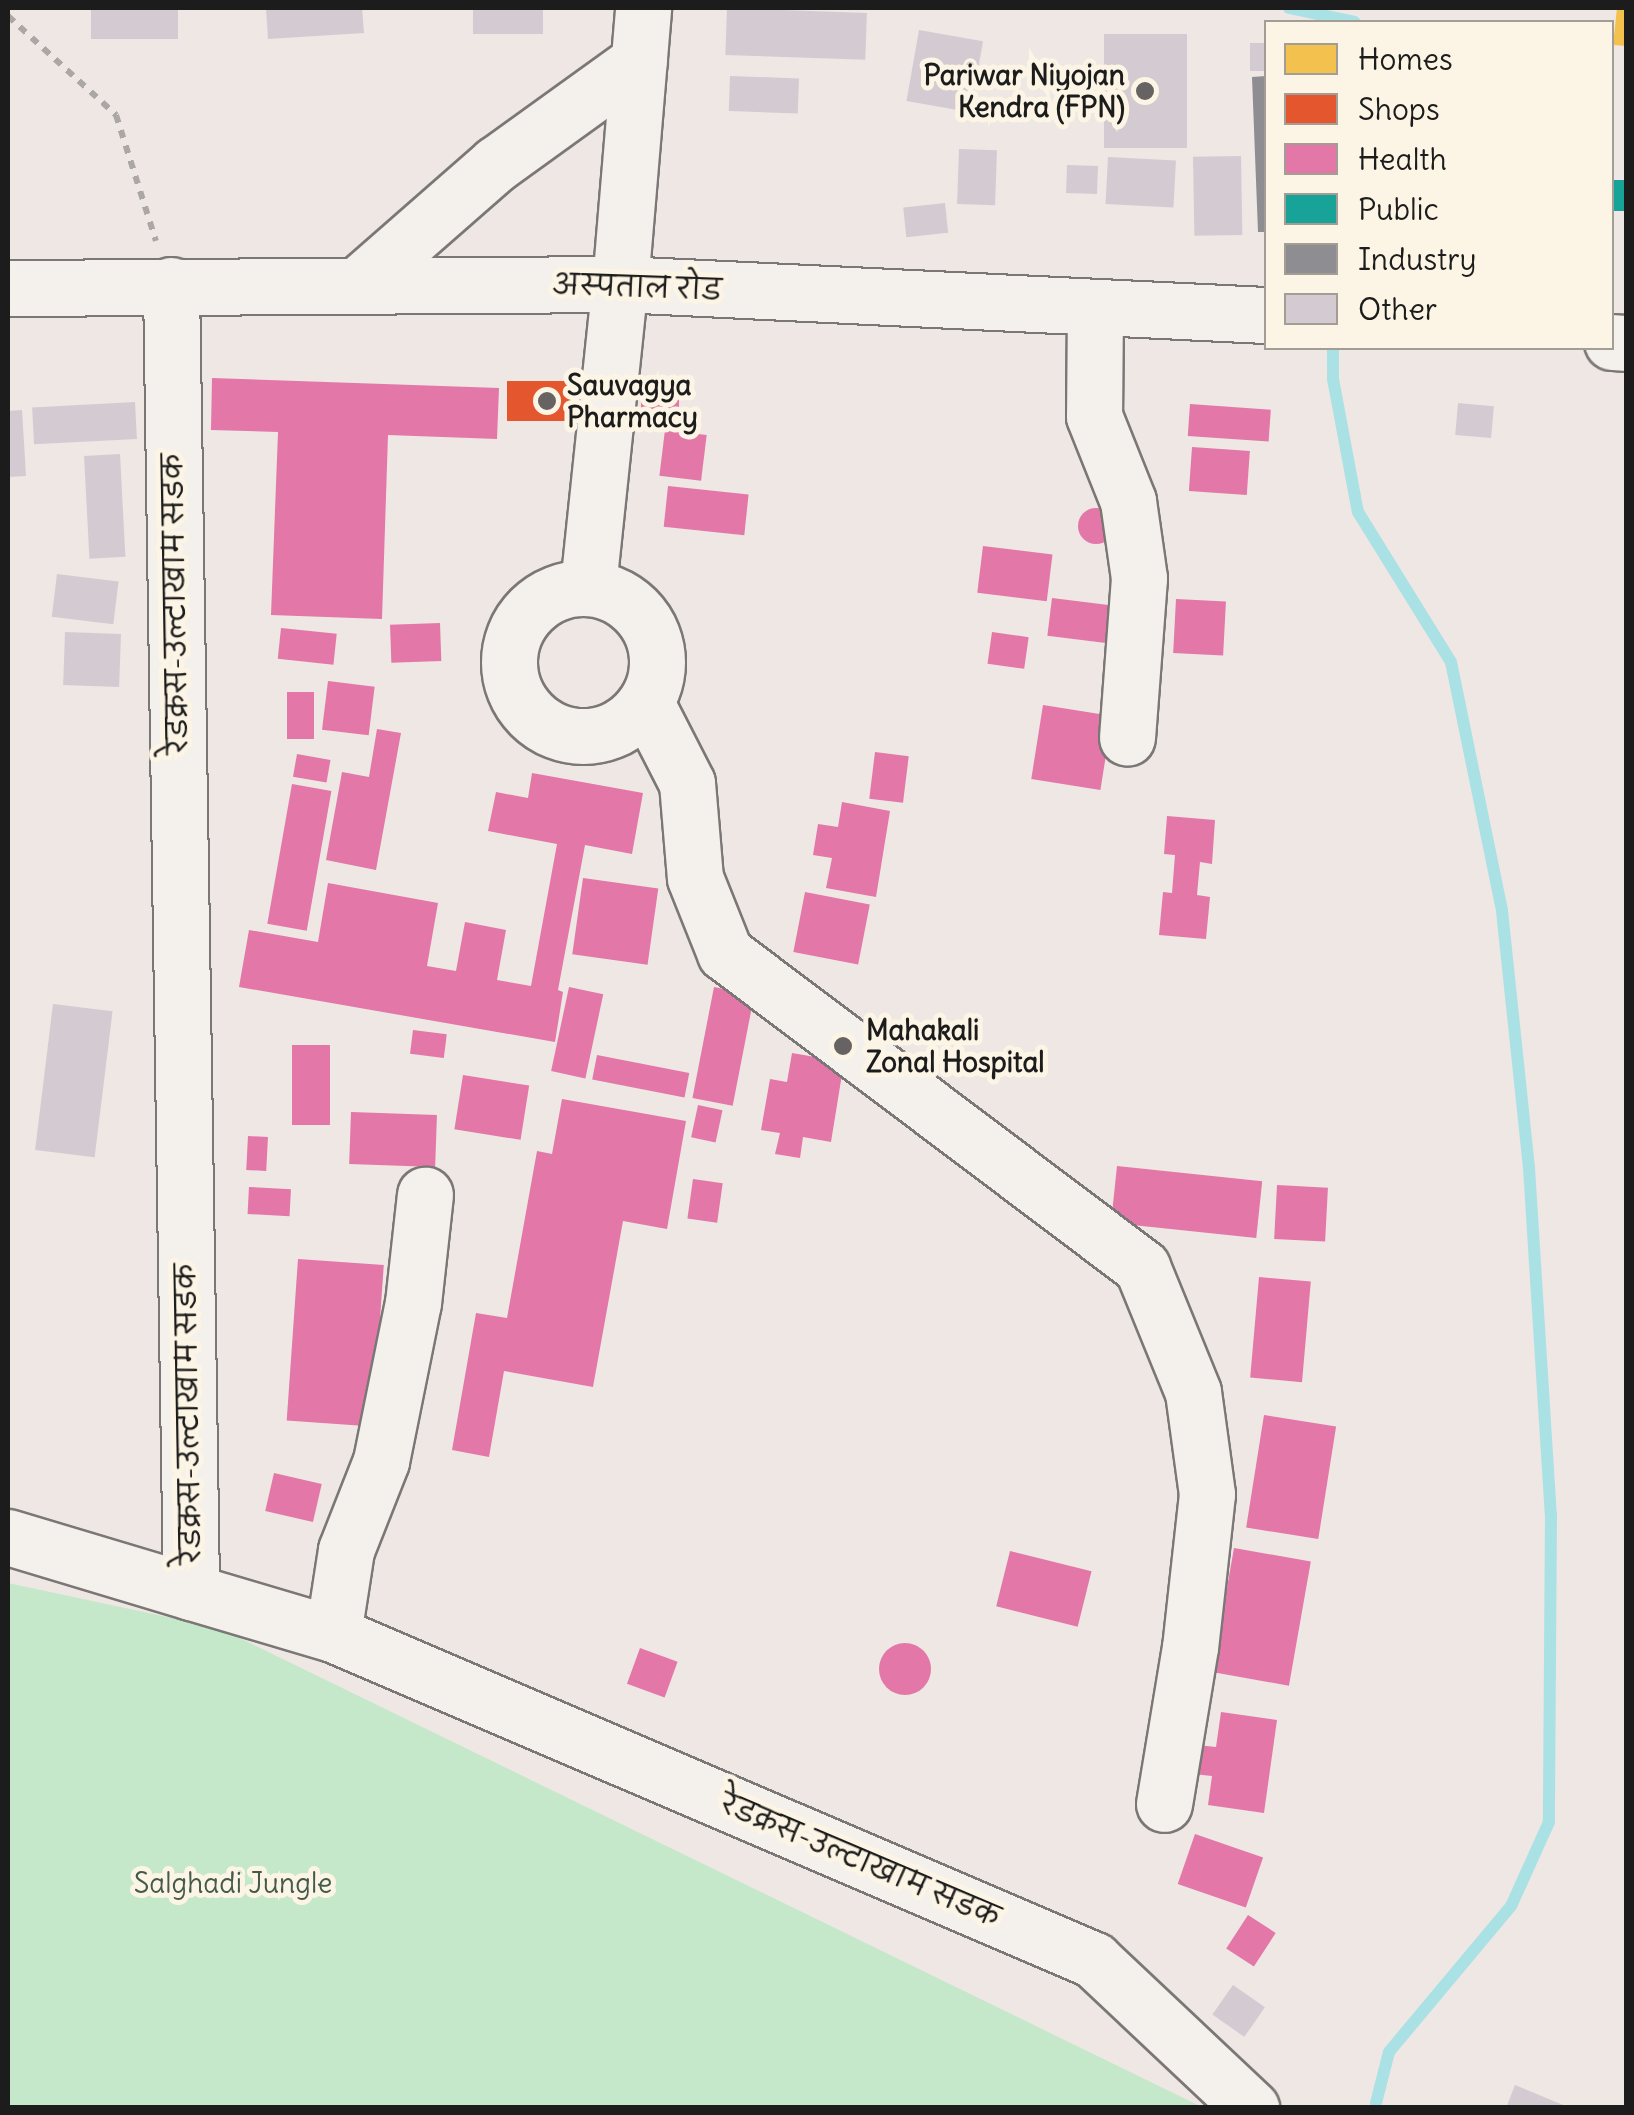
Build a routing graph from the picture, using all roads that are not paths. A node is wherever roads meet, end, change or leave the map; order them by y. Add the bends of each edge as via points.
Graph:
1 (643, 8) edge
2 (639, 61) junction
3 (360, 283) junction
4 (170, 284) junction
5 (620, 284) junction
6 (8, 288) edge
7 (1095, 307) junction
8 (1264, 315) edge
9 (588, 586) junction
10 (648, 705) junction
11 (1127, 738) dead end
12 (426, 1195) dead end
13 (8, 1537) edge
14 (191, 1592) junction
15 (333, 1634) junction
16 (1164, 1804) dead end
17 (1250, 2108) edge

1 - 2 street
2 - 3 street via 496,164
2 - 5 street
3 - 4 street, अस्पताल रोड
3 - 5 street, अस्पताल रोड
4 - 6 street, अस्पताल रोड
4 - 14 street, रेडक्रस-उल्टाखाम सडक
5 - 7 street, अस्पताल रोड
5 - 9 street
7 - 8 street, अस्पताल रोड
7 - 11 street via 1094,416 1128,501 1140,578
9 - 10 street via 636,606 660,654
9 - 10 street via 537,601 508,644 514,696 552,733 605,736
10 - 16 street via 688,783 695,878 725,953 1142,1267 1193,1392 1207,1494
12 - 15 street via 382,1462 346,1550
13 - 14 street
14 - 15 street, रेडक्रस-उल्टाखाम सडक
15 - 17 street, रेडक्रस-उल्टाखाम सडक via 1094,1960

